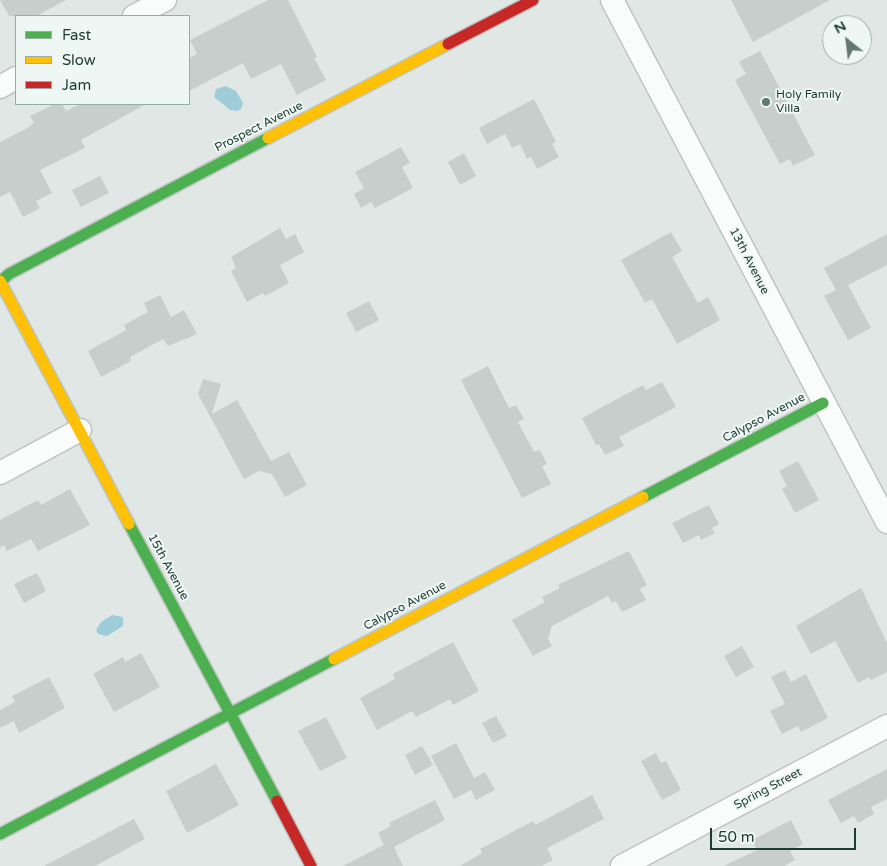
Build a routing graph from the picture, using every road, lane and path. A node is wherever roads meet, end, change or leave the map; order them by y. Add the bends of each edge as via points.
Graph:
1 (166, 0) edge
2 (532, 0) edge
3 (612, 0) edge
4 (136, 15) edge
5 (15, 79) edge
6 (0, 87) edge
7 (0, 282) edge
8 (823, 403) junction
9 (80, 430) junction
10 (0, 473) edge
11 (887, 522) edge
12 (230, 714) junction
13 (887, 726) edge
14 (0, 834) edge
15 (311, 866) edge
16 (622, 866) edge

1 - 4 street
2 - 7 street, Prospect Avenue via 60,246
3 - 8 street, 13th Avenue
5 - 6 street
7 - 9 street, 15th Avenue
8 - 11 street, 13th Avenue
8 - 12 street, Calypso Avenue
9 - 10 street
9 - 12 street, 15th Avenue
12 - 14 street, Calypso Avenue
12 - 15 street, 15th Avenue
13 - 16 street, Spring Street

